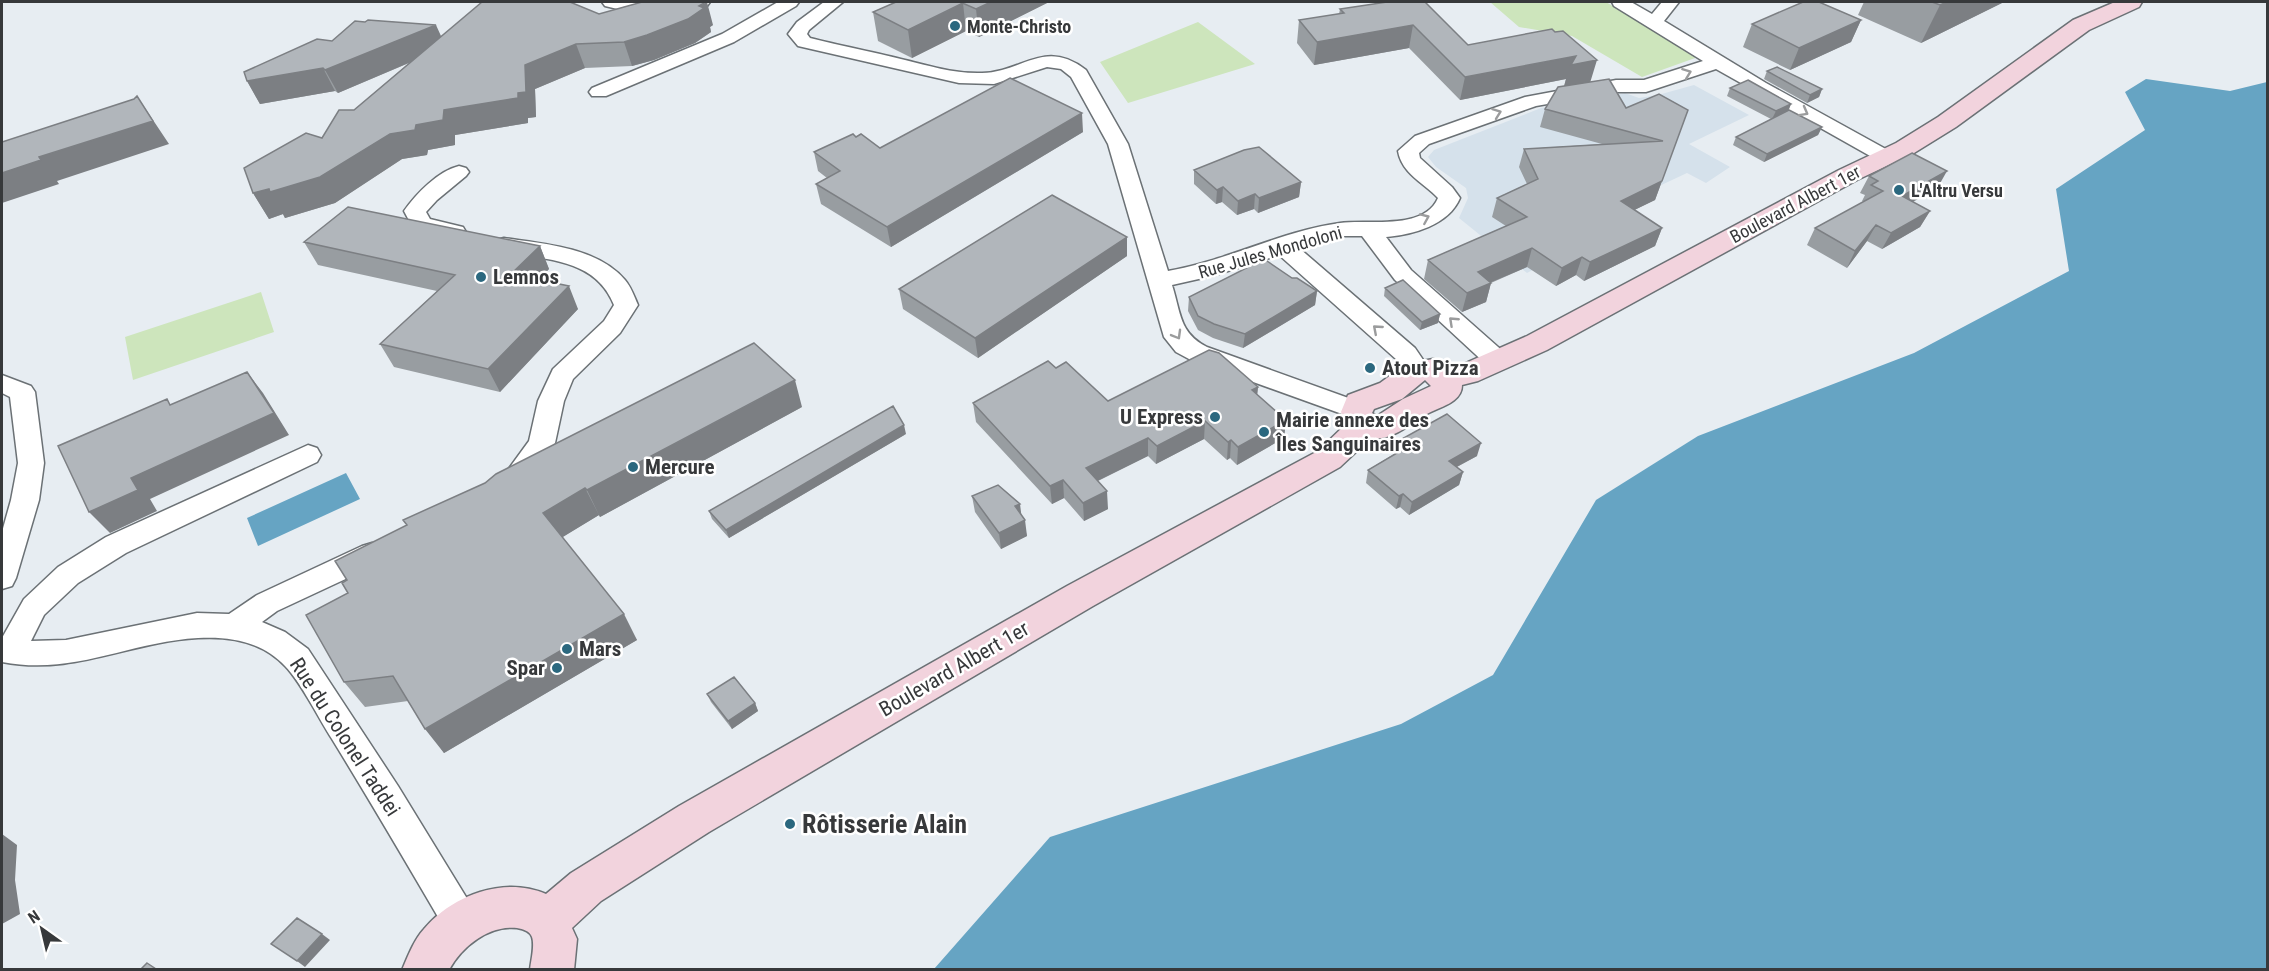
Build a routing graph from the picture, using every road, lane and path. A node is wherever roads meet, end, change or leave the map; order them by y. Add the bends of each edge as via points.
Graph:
1 (611, 2) edge
2 (701, 2) edge
3 (790, 2) edge
4 (834, 2) edge
5 (1620, 2) edge
6 (1671, 2) edge
7 (2131, 2) edge
8 (1651, 22) junction
9 (1717, 62) junction
10 (599, 92) dead end
11 (1887, 157) junction
12 (459, 172) dead end
13 (1369, 230) junction
14 (1284, 247) junction
15 (1158, 280) junction
16 (1497, 360) junction
17 (1430, 374) junction
18 (2, 384) edge
19 (1360, 418) junction
20 (308, 455) dead end
21 (490, 501) edge
22 (395, 543) edge
23 (2, 578) edge
24 (232, 627) junction
25 (6, 651) edge
26 (547, 921) junction
27 (461, 922) junction
28 (424, 969) edge
29 (552, 969) edge

1 - 2 street via 648,10
3 - 10 street via 728,39
4 - 15 street via 797,34 804,42 977,79 994,78 1050,60 1070,64 1118,144
5 - 8 street
6 - 8 street
7 - 11 main road, Boulevard Albert 1er via 2081,25 1947,122
8 - 9 street
9 -> 11 street
13 -> 9 street, Rue Jules Mondoloni via 1399,228 1447,206 1449,198 1444,191 1408,158 1408,151 1422,140 1532,101 1616,86 1646,87
11 - 16 main road, Boulevard Albert 1er via 1537,343
12 - 21 street via 415,211 421,223 498,244 571,255 617,285 626,305 612,327 562,375 551,400 542,443 517,477
13 - 14 street, Rue Jules Mondoloni via 1336,230
16 -> 13 street via 1403,275
14 - 15 street, Rue Jules Mondoloni via 1217,269
17 -> 14 street
15 -> 19 street via 1176,337 1185,346 1320,396
16 - 17 main road, Boulevard Albert 1er via 1467,374
17 - 19 main road via 1446,382 1447,389 1438,397 1380,428
18 - 23 street via 22,392 31,463 25,500
19 - 26 main road, Boulevard Albert 1er via 1329,459 1080,596 694,819 586,887
20 - 25 street via 116,545 68,575 34,607
22 - 24 street via 267,603
24 - 25 street, Rue du Colonel Taddei via 203,626 92,649 47,654
24 - 27 street, Rue du Colonel Taddei via 278,642 297,658
26 - 27 main road via 519,905 500,906
26 - 29 main road via 555,935
27 - 28 main road via 428,958

